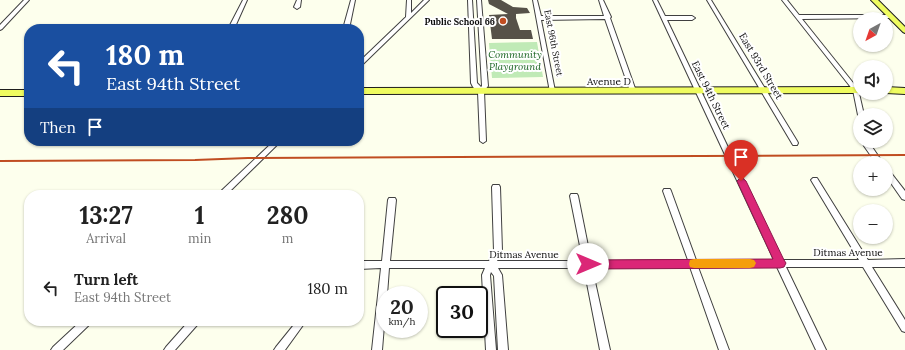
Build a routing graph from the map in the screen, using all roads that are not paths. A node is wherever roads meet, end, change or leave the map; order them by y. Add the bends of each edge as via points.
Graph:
1 (27, 0) edge
2 (245, 0) edge
3 (299, 0) edge
4 (352, 0) edge
5 (409, 0) edge
6 (426, 0) edge
7 (470, 0) edge
8 (479, 0) edge
9 (535, 0) edge
10 (601, 0) edge
11 (655, 0) edge
12 (709, 0) edge
13 (784, 0) edge
14 (874, 0) edge
15 (297, 7) dead end
16 (886, 12) edge
17 (853, 16) edge
18 (408, 17) junction
19 (798, 17) junction
20 (539, 18) junction
21 (608, 18) junction
22 (664, 18) junction
23 (692, 18) dead end
24 (893, 19) edge
25 (233, 24) edge
26 (347, 24) edge
27 (0, 28) edge
28 (905, 31) edge
29 (364, 60) edge
30 (853, 84) edge
31 (698, 90) junction
32 (763, 90) junction
33 (853, 90) edge
34 (893, 90) edge
35 (905, 90) edge
36 (364, 91) edge
37 (481, 91) junction
38 (552, 91) junction
39 (633, 91) junction
40 (0, 93) edge
41 (24, 93) edge
42 (483, 141) dead end
43 (795, 143) dead end
44 (273, 146) edge
45 (815, 180) dead end
46 (893, 181) edge
47 (496, 187) dead end
48 (226, 190) edge
49 (667, 191) dead end
50 (574, 196) dead end
51 (905, 197) edge
52 (392, 200) dead end
53 (780, 263) junction
54 (866, 263) junction
55 (905, 263) edge
56 (588, 264) junction
57 (693, 264) junction
58 (364, 265) edge
59 (491, 265) junction
60 (386, 266) junction
61 (82, 326) edge
62 (191, 326) edge
63 (298, 326) edge
64 (905, 328) edge
65 (56, 350) edge
66 (169, 350) edge
67 (279, 350) edge
68 (377, 350) edge
69 (491, 350) edge
70 (503, 350) edge
71 (605, 350) edge
72 (724, 350) edge
73 (821, 350) edge

1 - 27 street
2 - 25 street
3 - 15 street
4 - 26 street
5 - 18 street
6 - 18 street
7 - 37 street via 474,83
8 - 37 street via 485,86
9 - 20 street, East 96th Street
10 - 21 street
11 - 22 street, East 94th Street
12 - 32 street, East 93rd Street
13 - 19 street
14 - 16 main road
17 - 19 street
18 - 29 street
19 - 30 street
20 - 21 street
20 - 38 street, East 96th Street
21 - 39 street
22 - 23 street
22 - 31 street, East 94th Street
24 - 28 main road
31 - 32 main road, Avenue D
31 - 39 main road, Avenue D
31 - 53 street, East 94th Street
32 - 33 main road, Avenue D
32 - 43 street, East 93rd Street
34 - 35 main road
36 - 37 main road, Avenue D
37 - 38 main road, Avenue D
37 - 42 street
38 - 39 main road, Avenue D
40 - 41 main road
44 - 48 street
45 - 54 street
46 - 51 street
47 - 59 street via 498,251
49 - 57 street
50 - 56 street
52 - 60 street
53 - 54 street, Ditmas Avenue
53 - 57 street, Ditmas Avenue
53 - 73 street, East 94th Street
54 - 55 street, Ditmas Avenue
54 - 64 street
56 - 57 street, Ditmas Avenue
56 - 59 street, Ditmas Avenue
56 - 71 street
57 - 72 street
58 - 60 street, Ditmas Avenue
59 - 60 street, Ditmas Avenue
59 - 69 street via 486,275
59 - 70 street via 498,275
60 - 68 street
61 - 65 street
62 - 66 street
63 - 67 street

